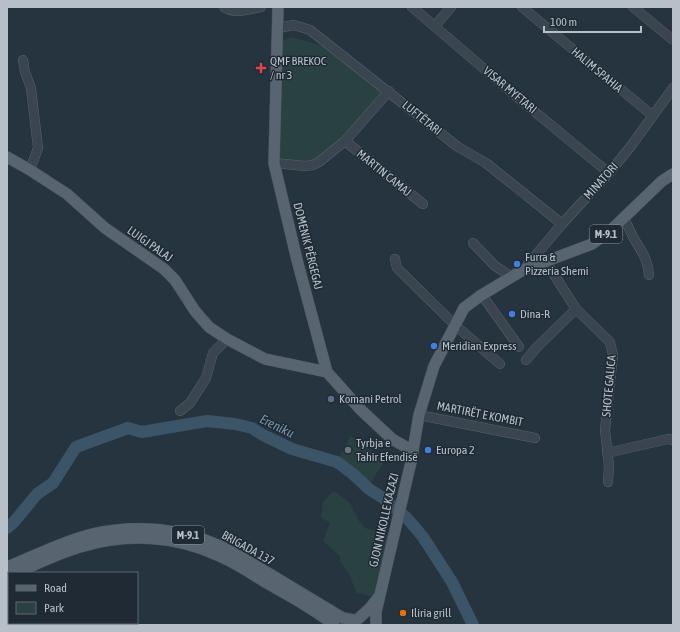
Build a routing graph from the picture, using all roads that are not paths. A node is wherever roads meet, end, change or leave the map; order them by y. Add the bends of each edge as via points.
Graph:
1 (224, 7) edge
2 (261, 7) edge
3 (278, 7) edge
4 (412, 7) edge
5 (451, 7) edge
6 (522, 7) edge
7 (633, 7) edge
8 (435, 26) junction
9 (278, 28) junction
10 (673, 40) edge
11 (23, 60) dead end
12 (673, 88) edge
13 (389, 91) junction
14 (653, 116) junction
15 (344, 141) junction
16 (7, 157) edge
17 (274, 163) junction
18 (30, 170) junction
19 (609, 173) junction
20 (673, 174) edge
21 (423, 204) dead end
22 (624, 218) junction
23 (562, 224) junction
24 (473, 243) dead end
25 (395, 259) dead end
26 (546, 262) junction
27 (523, 270) junction
28 (649, 275) dead end
29 (512, 277) junction
30 (482, 295) junction
31 (576, 309) junction
32 (455, 325) junction
33 (226, 339) junction
34 (519, 347) dead end
35 (526, 360) dead end
36 (500, 364) dead end
37 (327, 372) junction
38 (180, 411) dead end
39 (420, 415) junction
40 (535, 438) dead end
41 (673, 440) edge
42 (413, 451) junction
43 (607, 453) junction
44 (608, 482) dead end
45 (7, 568) edge
46 (18, 572) edge
47 (380, 593) junction
48 (353, 621) edge
49 (334, 625) edge
50 (376, 625) edge

1 - 2 street via 228,10 246,11
3 - 9 main road, DOMENIK PËRGEGAJ
4 - 8 street, VISAR MYFTARI
5 - 8 street
6 - 14 street, HALIM SPAHIA
7 - 10 street
8 - 19 street, VISAR MYFTARI
9 - 13 street, LUFTËTARI via 294,25 310,30
9 - 17 main road, DOMENIK PËRGEGAJ
11 - 18 street via 31,88 38,148
12 - 14 street, MINATORI
13 - 15 street, MARTIN CAMAJ
13 - 23 street, LUFTËTARI via 458,146 486,163
14 - 19 street, MINATORI
15 - 17 street, MARTIN CAMAJ via 313,165
15 - 21 street, MARTIN CAMAJ
16 - 18 main road, LUIGJ PALAJ
17 - 37 main road, DOMENIK PËRGEGAJ
18 - 33 main road, LUIGJ PALAJ via 67,194 105,228 170,274 195,312 209,327
19 - 23 street, MINATORI
20 - 22 main road, MARTIRËT E KOMBIT / M-9.1 via 662,181
22 - 26 main road, MARTIRËT E KOMBIT / M-9.1 via 610,232 592,244
22 - 28 street via 648,265
23 - 27 street, MINATORI
24 - 29 street via 495,266
25 - 32 street via 397,268
26 - 27 main road, MARTIRËT E KOMBIT / M-9.1
26 - 31 street, SHOTE GALICA
27 - 29 main road, MARTIRËT E KOMBIT / M-9.1
29 - 30 main road, MARTIRËT E KOMBIT / M-9.1
30 - 32 main road, MARTIRËT E KOMBIT / M-9.1 via 464,308
30 - 34 street
31 - 35 street
31 - 43 street, SHOTE GALICA via 610,342 613,355 605,430
32 - 36 street
32 - 39 main road, MARTIRËT E KOMBIT / M-9.1 via 434,366
33 - 37 main road, LUIGJ PALAJ via 265,359
33 - 38 street via 213,353 206,378 190,403
37 - 42 main road, DOMENIK PËRGEGAJ via 386,434
39 - 40 street, MARTIRËT E KOMBIT
39 - 42 main road, MARTIRËT E KOMBIT / M-9.1
41 - 43 street
42 - 47 main road, GJON NIKOLLE KAZAZI / M-9.1
43 - 44 street, SHOTE GALICA
45 - 48 main road, BRIGADA 137 / M-9.1 via 92,534 127,529 163,530 192,536 240,556 336,614
46 - 49 main road, BRIGADA 137 / M-9.1 via 68,551 95,543 127,538 162,539 195,546 226,559
47 - 48 main road, M-9.1 via 369,609
47 - 50 main road, M-9.1
48 - 50 main road, BRIGADA 137 / M-9.1 via 369,620

